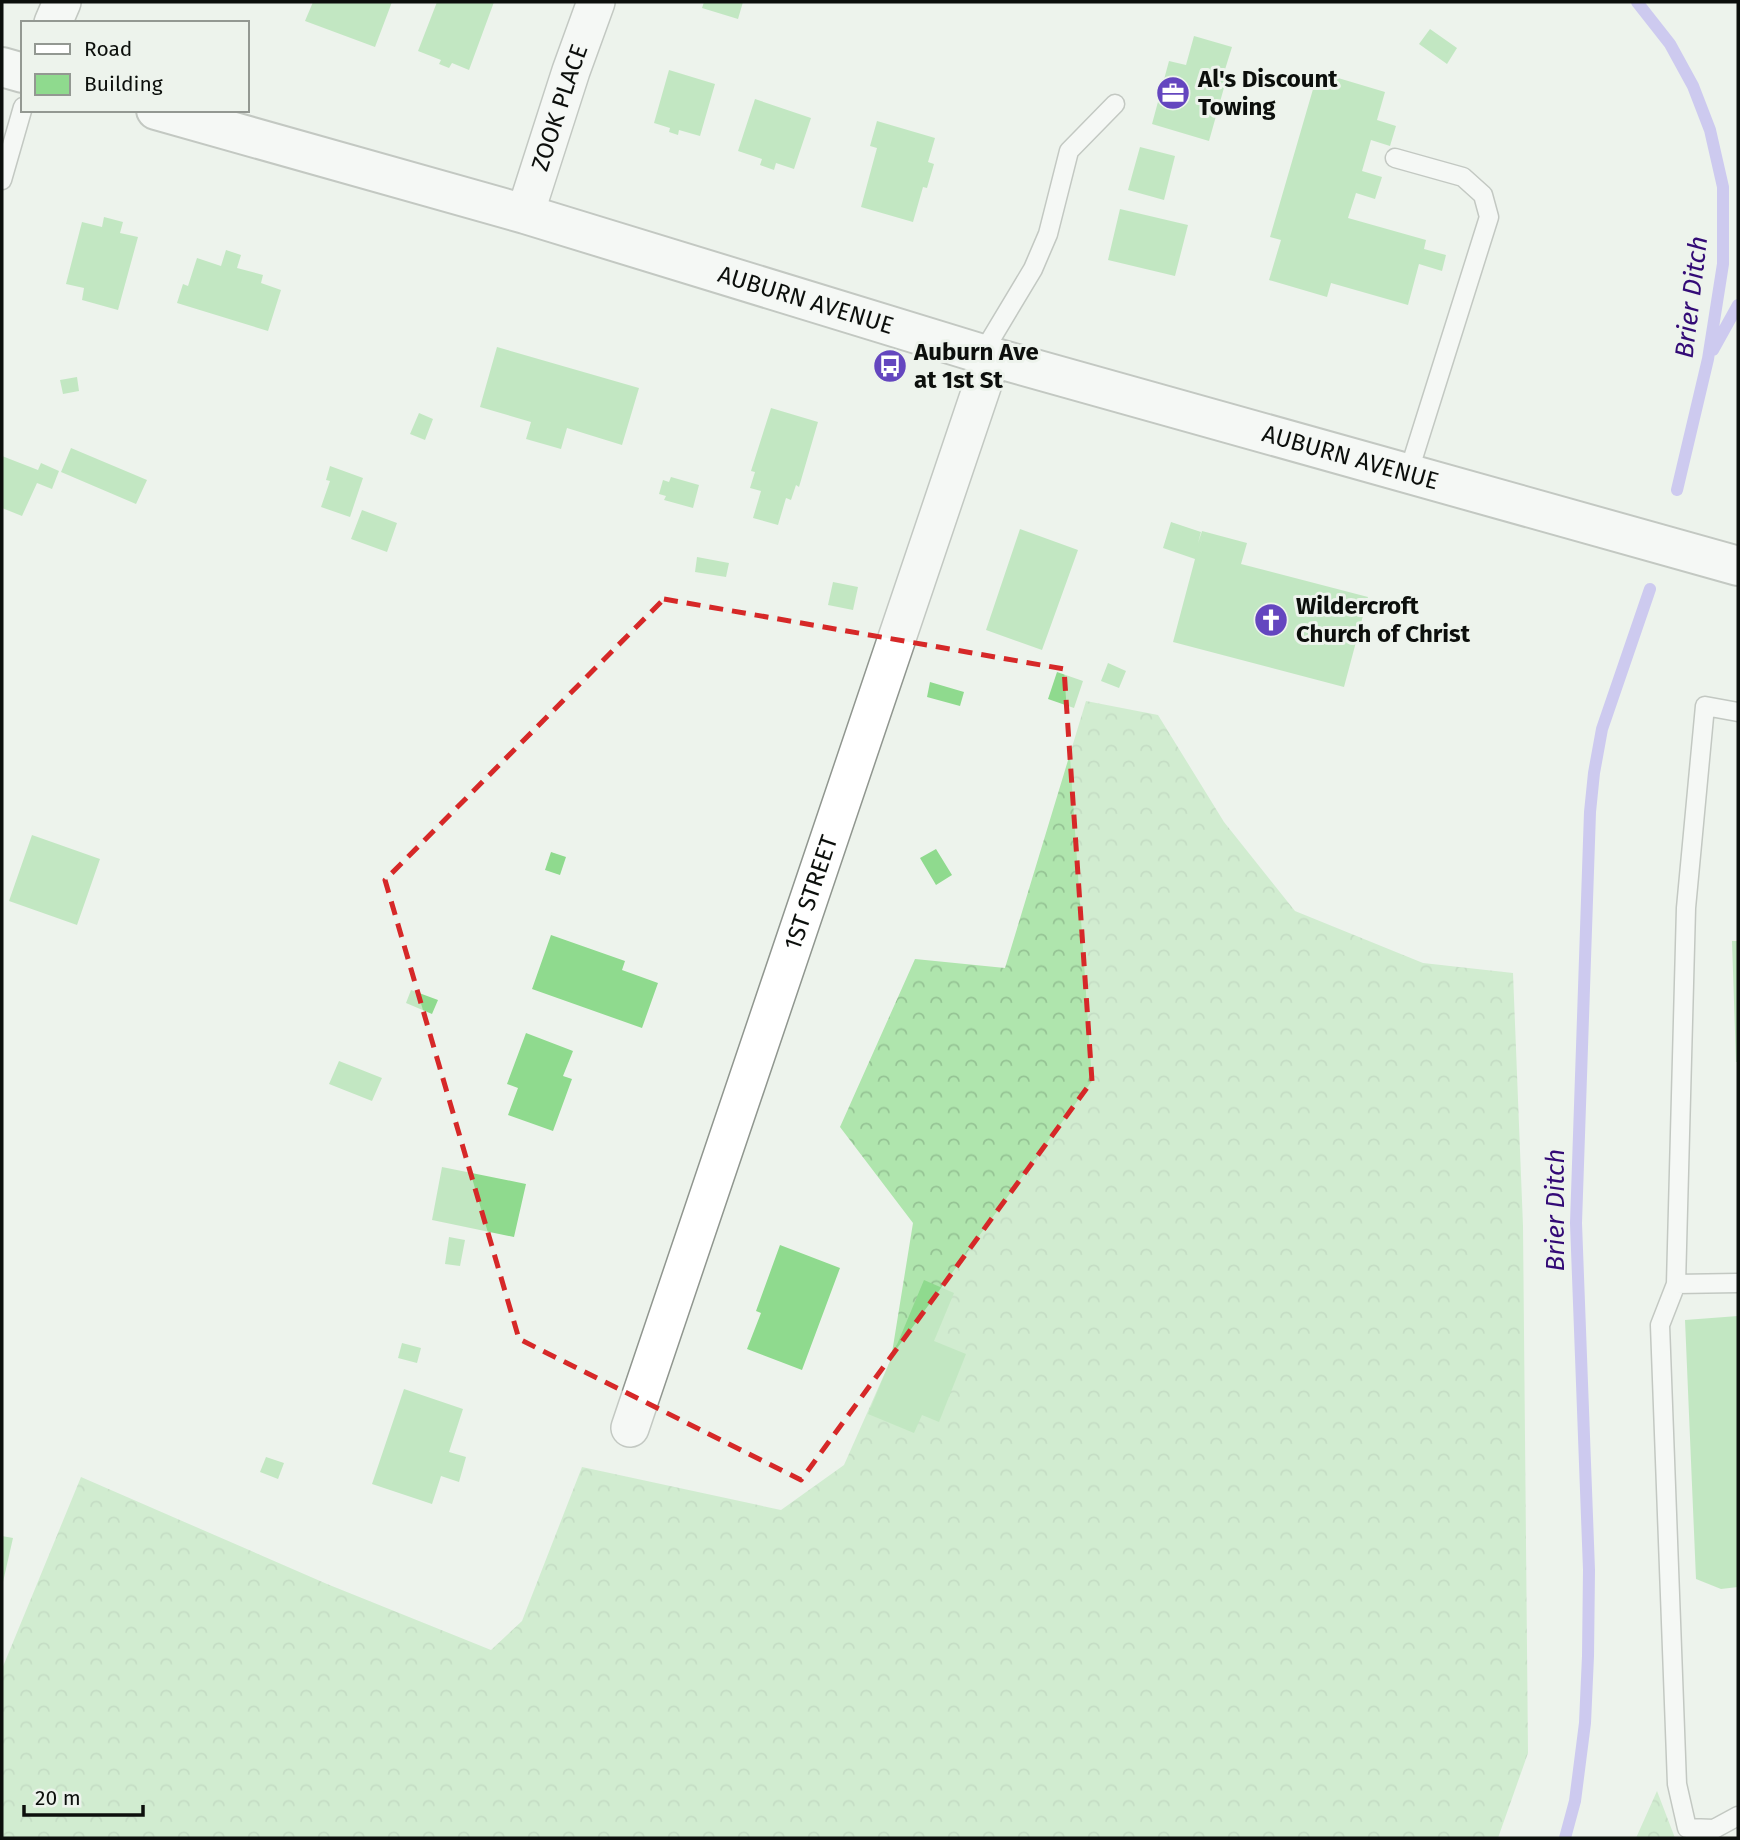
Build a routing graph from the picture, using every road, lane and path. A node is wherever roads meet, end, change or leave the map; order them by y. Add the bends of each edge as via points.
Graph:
1 (62, 2) edge
2 (596, 2) edge
3 (54, 21) edge
4 (2, 67) edge
5 (21, 72) edge
6 (1115, 104) dead end
7 (22, 112) edge
8 (163, 112) edge
9 (1395, 158) dead end
10 (2, 180) edge
11 (525, 214) junction
12 (987, 355) junction
13 (1408, 474) junction
14 (1738, 566) edge
15 (1738, 712) edge
16 (1738, 1283) edge
17 (1675, 1284) junction
18 (630, 1429) dead end
19 (1738, 1816) edge

1 - 3 street
2 - 11 street, ZOOK PLACE
4 - 5 street
6 - 12 lane via 1069,151 1048,234
7 - 10 lane
8 - 11 street, AUBURN AVENUE
9 - 13 lane via 1463,177 1483,195 1489,217
11 - 12 street, AUBURN AVENUE
12 - 13 street, AUBURN AVENUE
12 - 18 street, 1ST STREET
13 - 14 street, AUBURN AVENUE
15 - 17 lane via 1704,706 1686,908
16 - 17 lane
17 - 19 lane via 1660,1325 1677,1784 1687,1828 1714,1829

